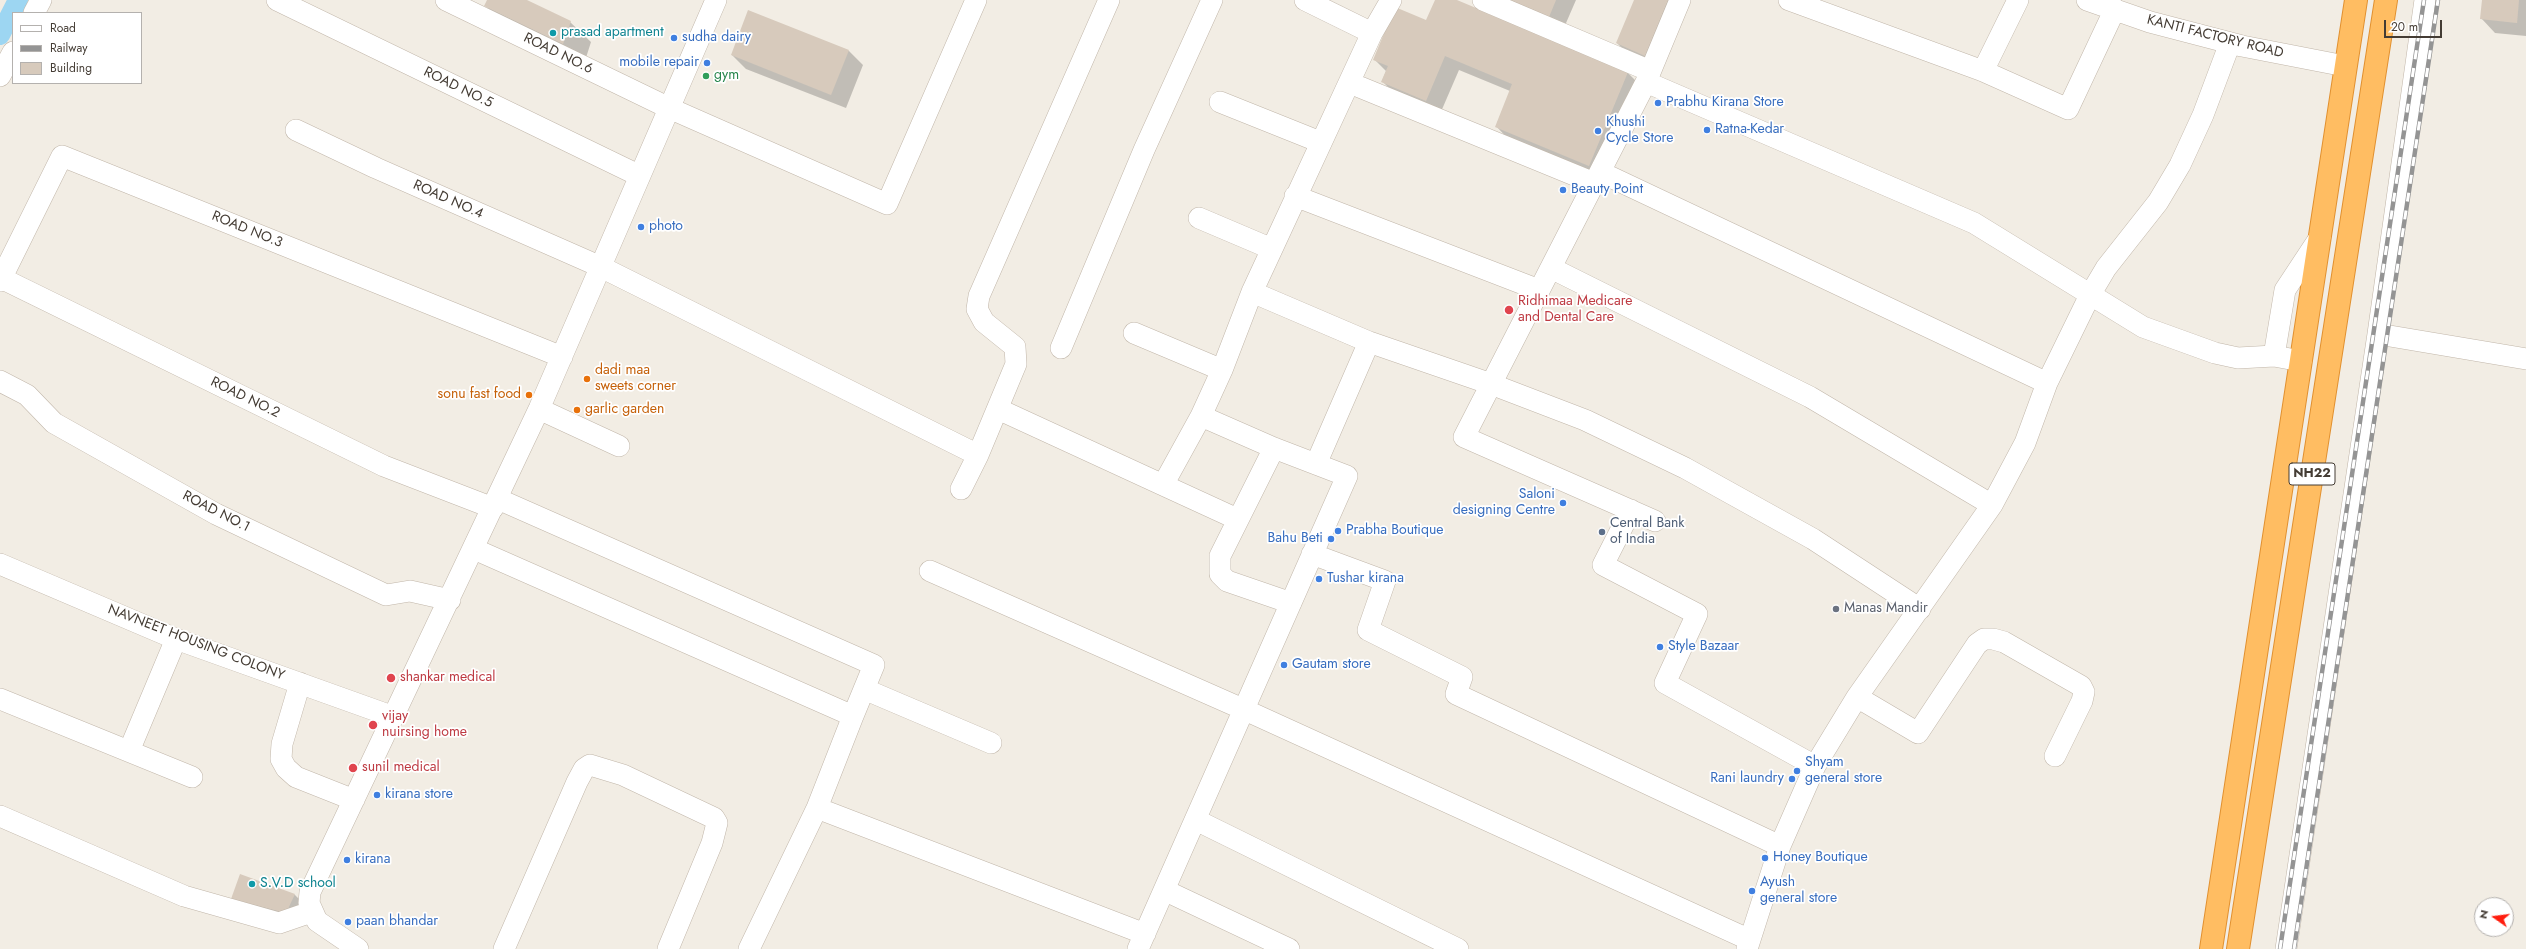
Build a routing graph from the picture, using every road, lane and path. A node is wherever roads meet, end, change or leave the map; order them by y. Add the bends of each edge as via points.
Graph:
1 (41, 0) edge
2 (277, 0) edge
3 (446, 0) edge
4 (976, 0) edge
5 (1109, 0) edge
6 (1212, 0) edge
7 (1304, 0) edge
8 (1391, 0) edge
9 (1483, 0) edge
10 (1680, 0) edge
11 (1789, 0) edge
12 (2018, 0) edge
13 (2087, 0) edge
14 (2356, 0) edge
15 (2386, 0) edge
16 (2424, 0) edge
17 (711, 2) edge
18 (2115, 10) junction
19 (35, 12) edge
20 (1372, 32) junction
21 (2230, 43) junction
22 (12, 54) edge
23 (2345, 66) junction
24 (1983, 71) junction
25 (0, 76) edge
26 (1648, 76) junction
27 (1350, 83) junction
28 (1220, 102) dead end
29 (669, 108) junction
30 (296, 130) dead end
31 (1320, 142) junction
32 (640, 176) junction
33 (1597, 177) junction
34 (1295, 196) junction
35 (1199, 218) dead end
36 (2320, 237) junction
37 (1272, 248) junction
38 (601, 267) junction
39 (1551, 268) junction
40 (1, 280) edge
41 (1539, 290) junction
42 (1252, 292) junction
43 (2090, 296) junction
44 (1134, 333) dead end
45 (2378, 334) junction
46 (1369, 342) junction
47 (1061, 348) dead end
48 (2274, 356) junction
49 (562, 357) junction
50 (2526, 359) edge
51 (2301, 361) junction
52 (1222, 370) junction
53 (0, 381) edge
54 (2047, 383) junction
55 (1490, 384) junction
56 (998, 409) junction
57 (539, 410) junction
58 (1201, 416) junction
59 (619, 446) dead end
60 (1274, 448) junction
61 (978, 455) junction
62 (1316, 464) junction
63 (1163, 485) junction
64 (961, 489) dead end
65 (495, 504) junction
66 (1992, 505) junction
67 (1631, 510) junction
68 (1237, 519) junction
69 (1655, 521) dead end
70 (474, 548) junction
71 (1312, 554) junction
72 (0, 564) edge
73 (930, 571) dead end
74 (450, 600) junction
75 (1291, 603) junction
76 (1920, 609) junction
77 (176, 639) junction
78 (300, 684) junction
79 (864, 689) junction
80 (1857, 697) junction
81 (0, 699) edge
82 (1245, 710) junction
83 (853, 716) junction
84 (394, 717) junction
85 (991, 743) dead end
86 (129, 751) junction
87 (2055, 756) dead end
88 (1815, 766) junction
89 (192, 777) dead end
90 (354, 800) junction
91 (817, 808) junction
92 (0, 816) edge
93 (1196, 820) junction
94 (1780, 846) junction
95 (1164, 890) junction
96 (311, 902) junction
97 (1141, 942) edge
98 (1749, 945) edge
99 (358, 949) edge
100 (504, 949) edge
101 (668, 949) edge
102 (749, 949) edge
103 (1289, 949) edge
104 (1458, 949) edge
105 (2211, 949) edge
106 (2238, 949) edge
107 (2286, 949) edge

1 - 19 street
2 - 32 street, ROAD NO.5
3 - 29 street, ROAD NO.6
4 - 29 street, ROAD NO.6 via 886,204
5 - 56 street via 979,296 977,309 984,322 1015,347 1016,364
6 - 47 street via 1144,150
7 - 20 street
8 - 20 street
9 - 26 street
10 - 26 street
11 - 24 street
12 - 24 street
13 - 18 street, KANTI FACTORY ROAD
14 - 23 highway, NH22
15 - 106 highway, NH22
16 - 45 street
17 - 29 street
18 - 21 street, KANTI FACTORY ROAD
18 - 24 street via 2068,109
20 - 27 street
21 - 23 street, KANTI FACTORY ROAD
21 - 43 street via 2203,115 2180,165 2158,202 2106,268
22 - 25 street
23 - 36 highway, NH22
26 - 33 street
26 - 43 street via 1974,223
27 - 31 street
27 - 33 street
28 - 31 street
29 - 32 street
30 - 38 street, ROAD NO.4
31 - 34 street
32 - 38 street
33 - 39 street
33 - 54 street
34 - 37 street
34 - 41 street
35 - 37 street
36 - 48 street via 2285,290
36 - 51 highway, NH22
37 - 42 street
38 - 49 street
38 - 61 street, ROAD NO.4
39 - 41 street
39 - 66 street via 1810,397
40 - 49 street, ROAD NO.3 via 62,156
40 - 65 street, ROAD NO.2 via 384,466
41 - 55 street
42 - 46 street
42 - 52 street
43 - 48 street via 2143,327 2214,353 2238,358
43 - 54 street
44 - 52 street
45 - 50 street
45 - 107 street
46 - 55 street
46 - 62 street
48 - 51 street
49 - 57 street
51 - 105 highway, NH22
52 - 58 street
53 - 74 street, ROAD NO.1 via 27,395 54,423 223,517 386,595 410,592
54 - 66 street via 2025,443
55 - 67 street via 1464,437
55 - 76 street via 1584,420 1685,468 1813,539
56 - 61 street
56 - 63 street
57 - 59 street
57 - 65 street
58 - 60 street
58 - 63 street
60 - 62 street
60 - 68 street
61 - 64 street
62 - 71 street via 1347,476
63 - 68 street
65 - 70 street
65 - 79 street, ROAD NO.2 via 874,665
66 - 76 street
67 - 69 street
67 - 88 street via 1603,565 1697,614 1665,684
68 - 75 street via 1220,556 1220,574 1228,581
70 - 74 street
70 - 83 street
71 - 75 street
71 - 94 street via 1385,581 1368,630 1462,676 1456,694
72 - 77 street, NAVNEET HOUSING COLONY
73 - 82 street
74 - 84 street
75 - 82 street
76 - 80 street
77 - 78 street, NAVNEET HOUSING COLONY
77 - 86 street
78 - 84 street, NAVNEET HOUSING COLONY
78 - 90 street via 282,744 281,759 296,777
79 - 83 street
79 - 85 street
80 - 87 street via 1918,733 1977,644 1984,639 1993,639 2081,686 2084,692 2082,702
80 - 88 street
81 - 86 street
82 - 93 street
82 - 98 street
83 - 91 street
84 - 90 street
86 - 89 street
88 - 94 street
90 - 96 street
91 - 97 street
91 - 102 street
92 - 96 street via 184,896 279,923
93 - 95 street
93 - 104 street
94 - 98 street
95 - 97 street
95 - 103 street
96 - 99 street via 317,921
100 - 101 street via 577,782 584,769 590,765 623,775 714,818 717,823 712,843

